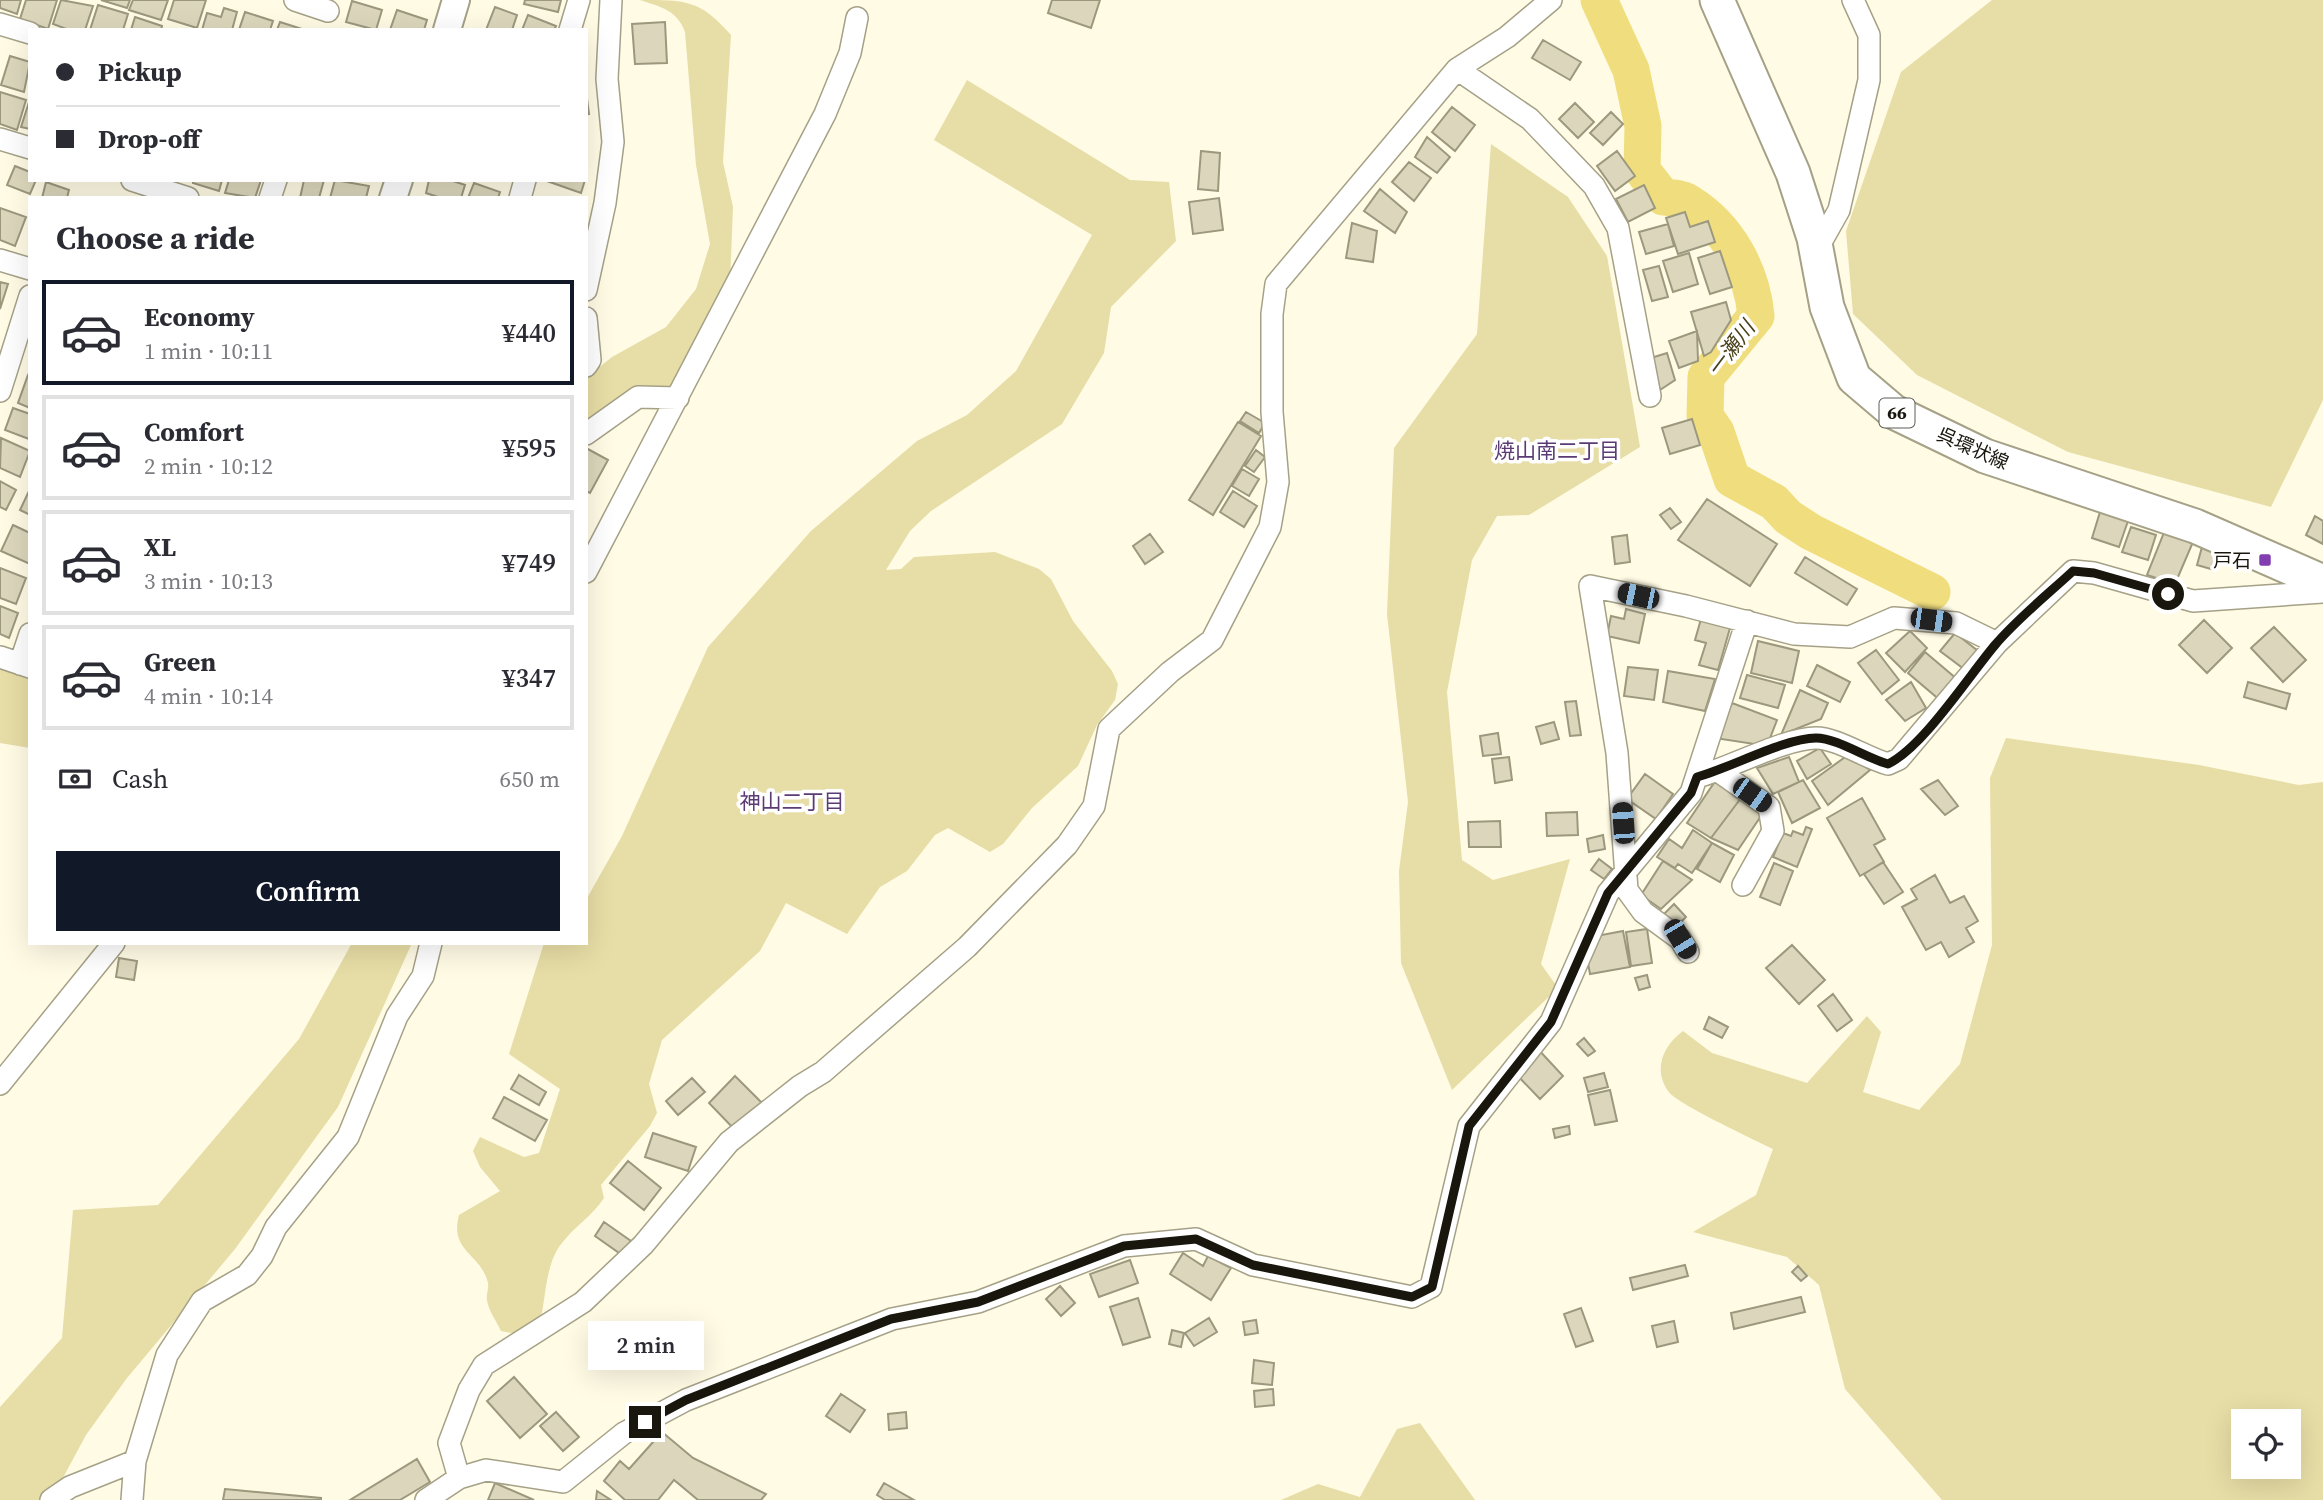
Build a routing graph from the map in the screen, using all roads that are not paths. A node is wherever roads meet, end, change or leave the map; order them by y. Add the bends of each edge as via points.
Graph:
1 (295, 0) edge
2 (456, 0) edge
3 (579, 0) edge
4 (611, 0) edge
5 (1551, 0) edge
6 (1717, 0) edge
7 (1853, 0) edge
8 (327, 13) edge
9 (857, 18) dead end
10 (0, 24) edge
11 (448, 28) edge
12 (571, 28) edge
13 (28, 32) edge
14 (1457, 69) junction
15 (0, 139) edge
16 (28, 147) edge
17 (138, 182) edge
18 (182, 196) edge
19 (1816, 251) junction
20 (0, 260) edge
21 (28, 268) edge
22 (588, 281) edge
23 (28, 302) edge
24 (588, 339) edge
25 (588, 363) edge
26 (0, 391) edge
27 (1650, 396) dead end
28 (678, 398) junction
29 (588, 433) edge
30 (588, 568) edge
31 (2323, 582) edge
32 (2323, 593) edge
33 (1747, 621) junction
34 (28, 638) edge
35 (1997, 643) junction
36 (17, 663) edge
37 (1708, 774) junction
38 (1626, 870) junction
39 (1743, 886) dead end
40 (112, 945) edge
41 (431, 945) edge
42 (1688, 952) dead end
43 (0, 1084) edge
44 (135, 1461) junction
45 (459, 1478) junction
46 (51, 1500) edge
47 (132, 1500) edge
48 (426, 1500) edge

1 - 8 street
2 - 11 street
3 - 12 street
4 - 22 street via 607,79 613,142
5 - 14 street via 1507,37
6 - 19 main road, 呉環状線 / 66 via 1793,173
7 - 19 street via 1869,35 1870,80 1839,210
9 - 28 street via 850,53 825,114
10 - 13 street
14 - 27 street via 1530,119 1594,186 1618,228
14 - 45 street via 1276,284 1272,412 1278,482 1270,527 1212,640 1109,729 1094,806 1067,845 967,947 823,1072 729,1142 643,1245 583,1302 484,1365 449,1443
15 - 16 street
17 - 18 street
19 - 31 main road, 呉環状線 / 66 via 1827,307 1854,378 1894,412 1985,456 2195,526
20 - 21 street
23 - 26 street
24 - 25 street
28 - 29 street via 638,397
28 - 30 street
32 - 35 street via 2193,601 2073,571
33 - 35 street via 1794,634 1850,637 1894,618 1931,620 1956,623
33 - 37 street
33 - 38 street via 1590,586 1617,753
34 - 36 street
35 - 37 street via 1932,723 1899,759 1888,764 1816,738
37 - 38 street
37 - 39 street via 1769,807 1773,831
38 - 42 street via 1627,890 1643,912 1680,939
38 - 45 street via 1608,893 1551,1022 1469,1126 1432,1287 1412,1297 1253,1265 1196,1239 1124,1246 978,1302 891,1319 686,1400 624,1433 563,1482 486,1470
40 - 43 street
41 - 44 street via 424,976 397,1016 348,1137 276,1227 247,1275 202,1301 183,1326 167,1355
44 - 46 street via 70,1487
44 - 47 street
45 - 48 street

